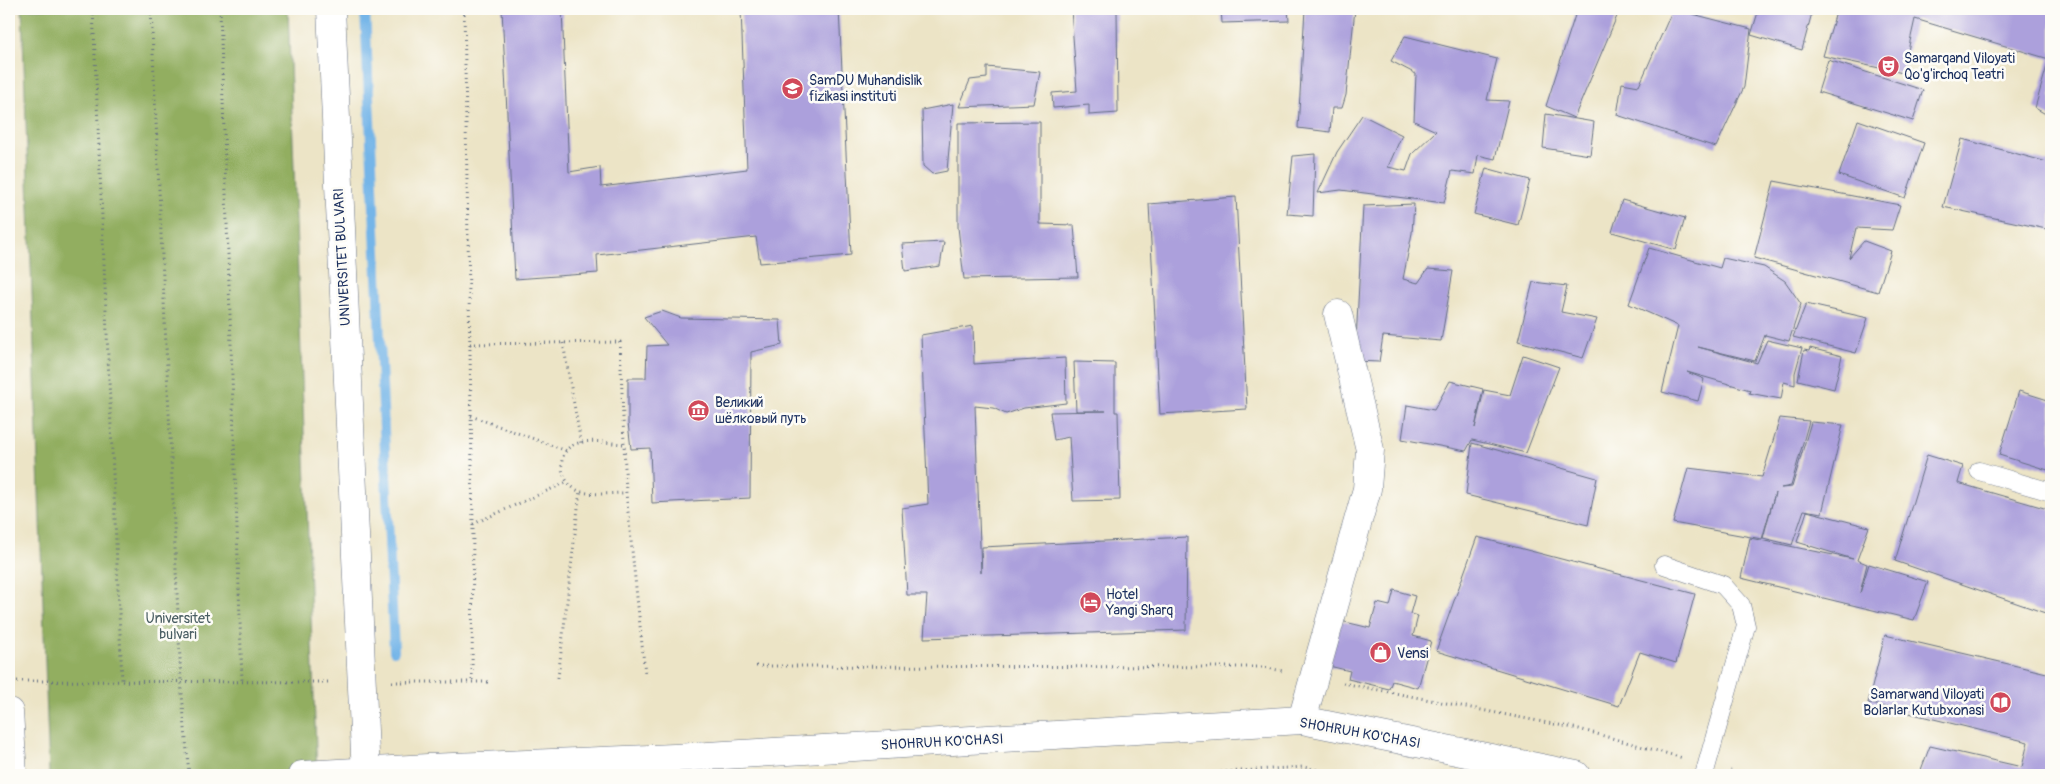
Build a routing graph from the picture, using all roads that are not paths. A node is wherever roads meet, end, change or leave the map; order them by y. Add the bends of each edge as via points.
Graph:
1 (332, 9) edge
2 (1338, 314) dead end
3 (1979, 471) dead end
4 (2051, 492) edge
5 (1664, 565) dead end
6 (9, 712) edge
7 (1302, 720) junction
8 (674, 767) edge
9 (366, 774) edge
10 (13, 775) edge
11 (302, 775) edge
12 (1576, 775) edge
13 (1704, 775) edge

1 - 9 main road, UNIVERSITET BULVARI
2 - 7 main road via 1370,450 1367,489
3 - 4 lane
5 - 13 lane via 1723,585 1741,604 1746,626
6 - 10 main road
7 - 8 main road, SHOHRUH KO'CHASI
7 - 12 main road, SHOHRUH KO'CHASI
8 - 9 main road, SHOHRUH KO'CHASI via 428,768
9 - 11 main road, SHOHRUH KO'CHASI

